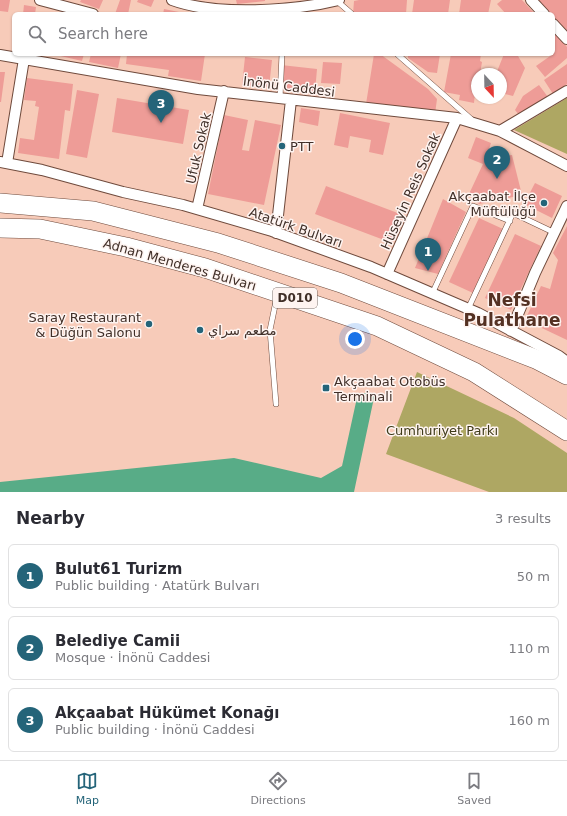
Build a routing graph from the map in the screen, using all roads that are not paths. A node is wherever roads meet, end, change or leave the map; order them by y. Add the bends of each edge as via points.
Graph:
1 (40, 0) edge
2 (172, 0) edge
3 (338, 0) edge
4 (531, 0) edge
5 (284, 11) edge
6 (85, 12) edge
7 (220, 12) edge
8 (350, 12) edge
9 (542, 12) edge
10 (555, 26) edge
11 (567, 39) edge
12 (0, 55) edge
13 (282, 56) edge
14 (399, 56) edge
15 (24, 59) junction
16 (567, 91) edge
17 (224, 92) junction
18 (280, 98) junction
19 (291, 100) junction
20 (457, 118) junction
21 (474, 123) junction
22 (500, 131) junction
23 (4, 162) edge
24 (567, 166) edge
25 (0, 204) edge
26 (567, 206) edge
27 (197, 209) junction
28 (510, 221) junction
29 (0, 228) edge
30 (276, 233) junction
31 (555, 233) junction
32 (387, 274) junction
33 (278, 292) junction
34 (432, 294) junction
35 (468, 309) junction
36 (511, 331) junction
37 (567, 362) edge
38 (567, 375) edge
39 (276, 404) dead end
40 (567, 431) edge

1 - 6 street
2 - 7 street
3 - 5 street
3 - 8 lane
4 - 9 street
5 - 7 street
10 - 11 street
12 - 15 street, İnönü Caddesi
13 - 18 lane
14 - 21 lane
15 - 17 street, İnönü Caddesi
15 - 23 street
16 - 22 street
17 - 18 street, İnönü Caddesi
17 - 27 street, Ufuk Sokak
18 - 19 street, İnönü Caddesi
19 - 20 street, İnönü Caddesi
19 - 30 street
20 - 21 street, İnönü Caddesi
20 - 32 street, Hüseyin Reis Sokak
21 - 22 street, İnönü Caddesi
22 - 24 street, İnönü Caddesi
23 - 27 street, Atatürk Bulvarı
25 - 38 highway, D010 via 93,211 218,243 341,283 538,360
26 - 31 street
27 - 30 street, Atatürk Bulvarı
28 - 31 lane via 514,214
28 - 34 lane via 473,206
28 - 35 lane
29 - 33 highway, Adnan Menderes Bulvarı / D010 via 40,229 126,247 205,268
30 - 32 street, Atatürk Bulvarı
31 - 36 street
32 - 34 street, Atatürk Bulvarı
33 - 39 lane via 270,330
33 - 40 highway, Adnan Menderes Bulvarı / D010 via 377,326 474,372
34 - 35 street, Atatürk Bulvarı
35 - 36 street, Atatürk Bulvarı
36 - 37 street, Atatürk Bulvarı

